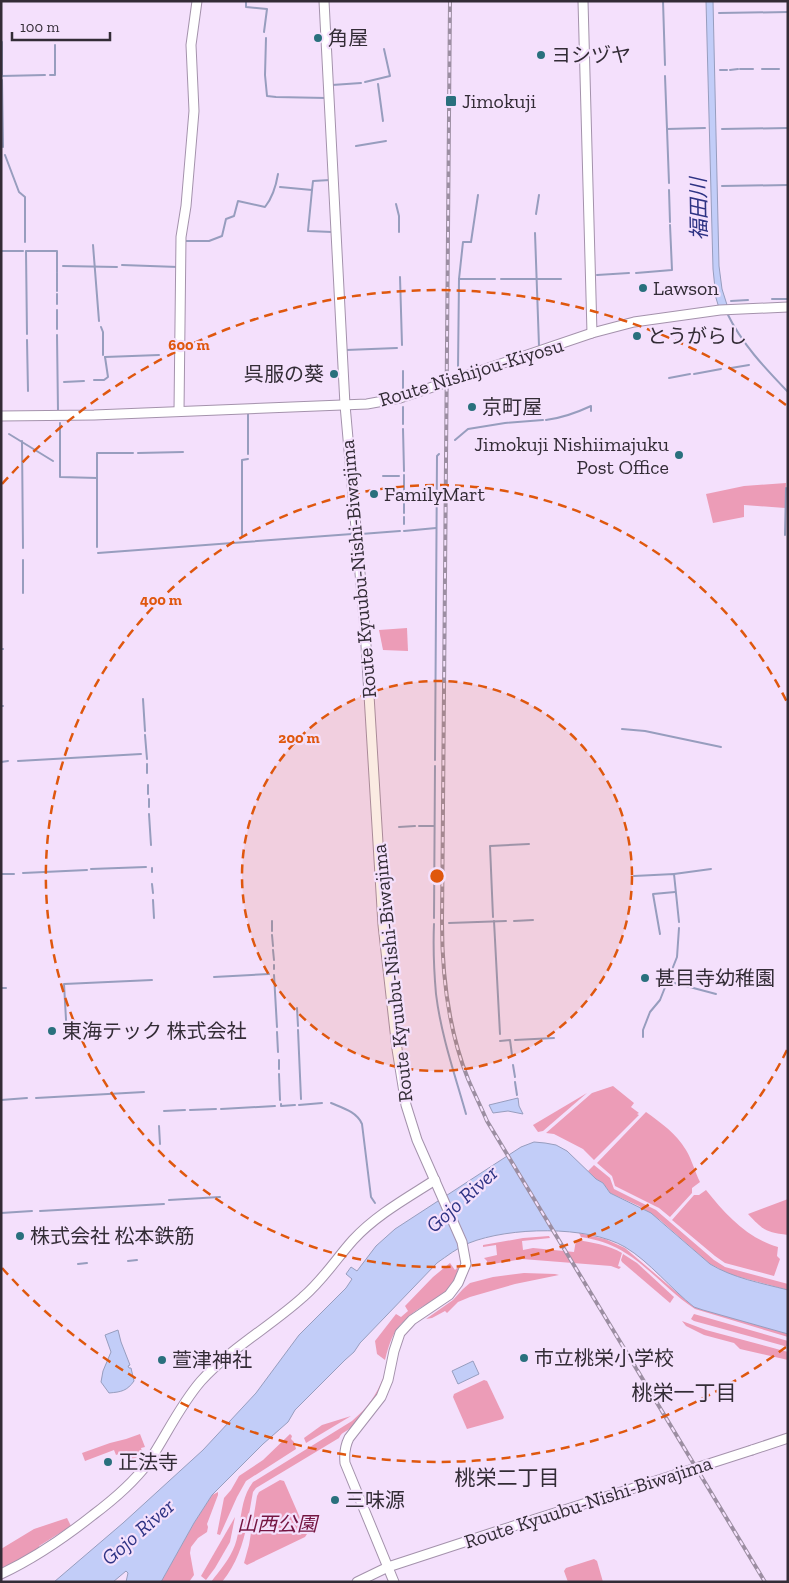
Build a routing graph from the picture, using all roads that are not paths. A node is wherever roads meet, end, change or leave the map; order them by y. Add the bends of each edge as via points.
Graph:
1 (196, 1) edge
2 (324, 1) edge
3 (583, 1) edge
4 (788, 307) edge
5 (592, 333) junction
6 (345, 405) junction
7 (179, 411) junction
8 (1, 416) edge
9 (436, 1182) junction
10 (788, 1438) edge
11 (388, 1567) junction
12 (1, 1574) edge
13 (356, 1582) edge
14 (394, 1582) edge

1 - 7 main road via 191,45 194,111 182,237
2 - 6 main road
3 - 5 main road
4 - 5 main road, Route Nishijou-Kiyosu via 724,310 634,322
5 - 6 main road, Route Nishijou-Kiyosu via 400,398
6 - 7 main road, Route Nishijou-Kiyosu
6 - 9 main road, Route Kyuubu-Nishi-Biwajima via 365,629 381,902 396,1040 406,1106 416,1140
7 - 8 main road, Route Nishijou-Kiyosu
9 - 11 main road, Route Kyuubu-Nishi-Biwajima via 462,1242 466,1264 458,1284 449,1295 412,1320 400,1333 382,1397 349,1438 344,1454
9 - 12 main road via 377,1218 353,1239 318,1284 202,1380 147,1464 106,1505 56,1544
10 - 11 main road, Route Kyuubu-Nishi-Biwajima, bridge
11 - 13 main road
11 - 14 main road, Route Kyuubu-Nishi-Biwajima

